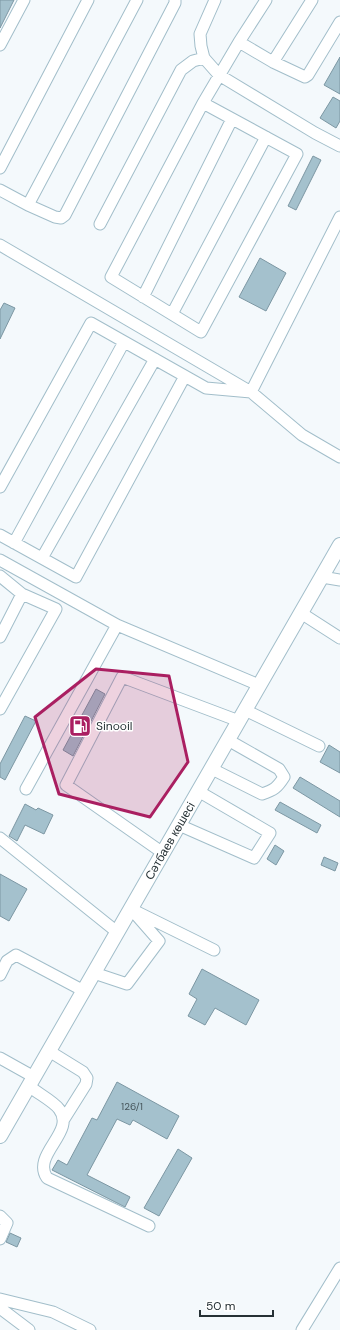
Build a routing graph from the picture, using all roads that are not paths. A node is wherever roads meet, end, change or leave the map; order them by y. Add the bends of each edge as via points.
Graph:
1 (24, 0) edge
2 (88, 0) edge
3 (137, 0) edge
4 (175, 0) edge
5 (215, 0) edge
6 (266, 0) edge
7 (312, 0) edge
8 (340, 22) edge
9 (239, 42) junction
10 (0, 45) edge
11 (204, 58) junction
12 (273, 62) junction
13 (219, 75) junction
14 (203, 103) junction
15 (232, 119) junction
16 (266, 137) junction
17 (339, 144) edge
18 (0, 168) edge
19 (0, 190) edge
20 (28, 205) junction
21 (340, 217) edge
22 (100, 224) dead end
23 (0, 246) edge
24 (144, 297) junction
25 (172, 314) junction
26 (124, 342) junction
27 (155, 359) junction
28 (185, 376) junction
29 (251, 392) junction
30 (340, 457) edge
31 (0, 487) edge
32 (0, 535) edge
33 (14, 543) junction
34 (340, 545) edge
35 (42, 558) junction
36 (0, 560) edge
37 (0, 576) edge
38 (322, 577) junction
39 (340, 580) edge
40 (22, 594) junction
41 (301, 613) junction
42 (117, 625) junction
43 (0, 637) edge
44 (340, 638) edge
45 (260, 685) junction
46 (0, 709) edge
47 (242, 715) junction
48 (228, 740) junction
49 (319, 746) dead end
50 (212, 768) junction
51 (26, 789) dead end
52 (198, 792) junction
53 (179, 825) junction
54 (0, 838) edge
55 (163, 853) junction
56 (131, 909) junction
57 (117, 932) junction
58 (214, 950) dead end
59 (94, 973) junction
60 (0, 975) edge
61 (84, 991) junction
62 (49, 1051) junction
63 (0, 1058) edge
64 (31, 1082) junction
65 (64, 1119) junction
66 (0, 1136) edge
67 (0, 1216) edge
68 (149, 1226) dead end
69 (0, 1238) edge
70 (340, 1268) edge
71 (0, 1299) edge
72 (0, 1308) edge
73 (29, 1330) edge
74 (90, 1330) edge
75 (302, 1330) edge

1 - 10 street
2 - 18 street
3 - 20 street
4 - 20 street via 176,3 65,215 61,218 55,217
5 - 11 street via 200,34
6 - 9 street
7 - 12 street
8 - 12 street via 308,75 301,76
9 - 12 street
9 - 13 street
11 - 13 street
11 - 22 street via 193,61 181,70
13 - 14 street
13 - 17 street
14 - 15 street
14 - 24 street via 111,277
15 - 16 street
15 - 24 street
16 - 25 street
16 - 25 street via 297,154 201,332
19 - 20 street
21 - 29 street
23 - 29 street
24 - 25 street
26 - 27 street
26 - 31 street via 91,323
26 - 33 street
27 - 28 street
27 - 35 street
28 - 29 street via 206,388
28 - 35 street via 76,577
29 - 30 street via 302,435
32 - 33 street
33 - 35 street
34 - 38 main road, Сәтбаев көшесі
36 - 42 street
37 - 40 street
38 - 39 street
38 - 41 main road, Сәтбаев көшесі
40 - 43 street
40 - 46 street via 56,609
41 - 44 street
41 - 45 main road, Сәтбаев көшесі
42 - 45 street
42 - 51 street
45 - 47 main road, Сәтбаев көшесі
47 - 48 main road, Сәтбаев көшесі
47 - 49 street
47 - 55 street via 122,676 66,784
48 - 50 main road, Сәтбаев көшесі
48 - 50 street via 279,769 284,777 279,786 262,794
50 - 52 main road, Сәтбаев көшесі
52 - 53 main road, Сәтбаев көшесі
52 - 53 street via 270,833 254,858
53 - 55 main road, Сәтбаев көшесі
54 - 57 street
55 - 56 main road, Сәтбаев көшесі
56 - 57 main road, Сәтбаев көшесі
56 - 58 street
56 - 59 street via 159,941 127,984
57 - 59 main road, Сәтбаев көшесі
59 - 61 main road, Сәтбаев көшесі
60 - 61 street via 7,961 16,955
61 - 62 main road, Сәтбаев көшесі
62 - 64 main road, Сәтбаев көшесі
62 - 65 street via 83,1072 87,1078 86,1084
63 - 64 street
64 - 65 street via 58,1107
64 - 66 main road, Сәтбаев көшесі
65 - 68 street via 61,1130 44,1161 44,1173 47,1178
67 - 69 street via 7,1223
70 - 75 street
71 - 74 street via 54,1312
72 - 73 street

